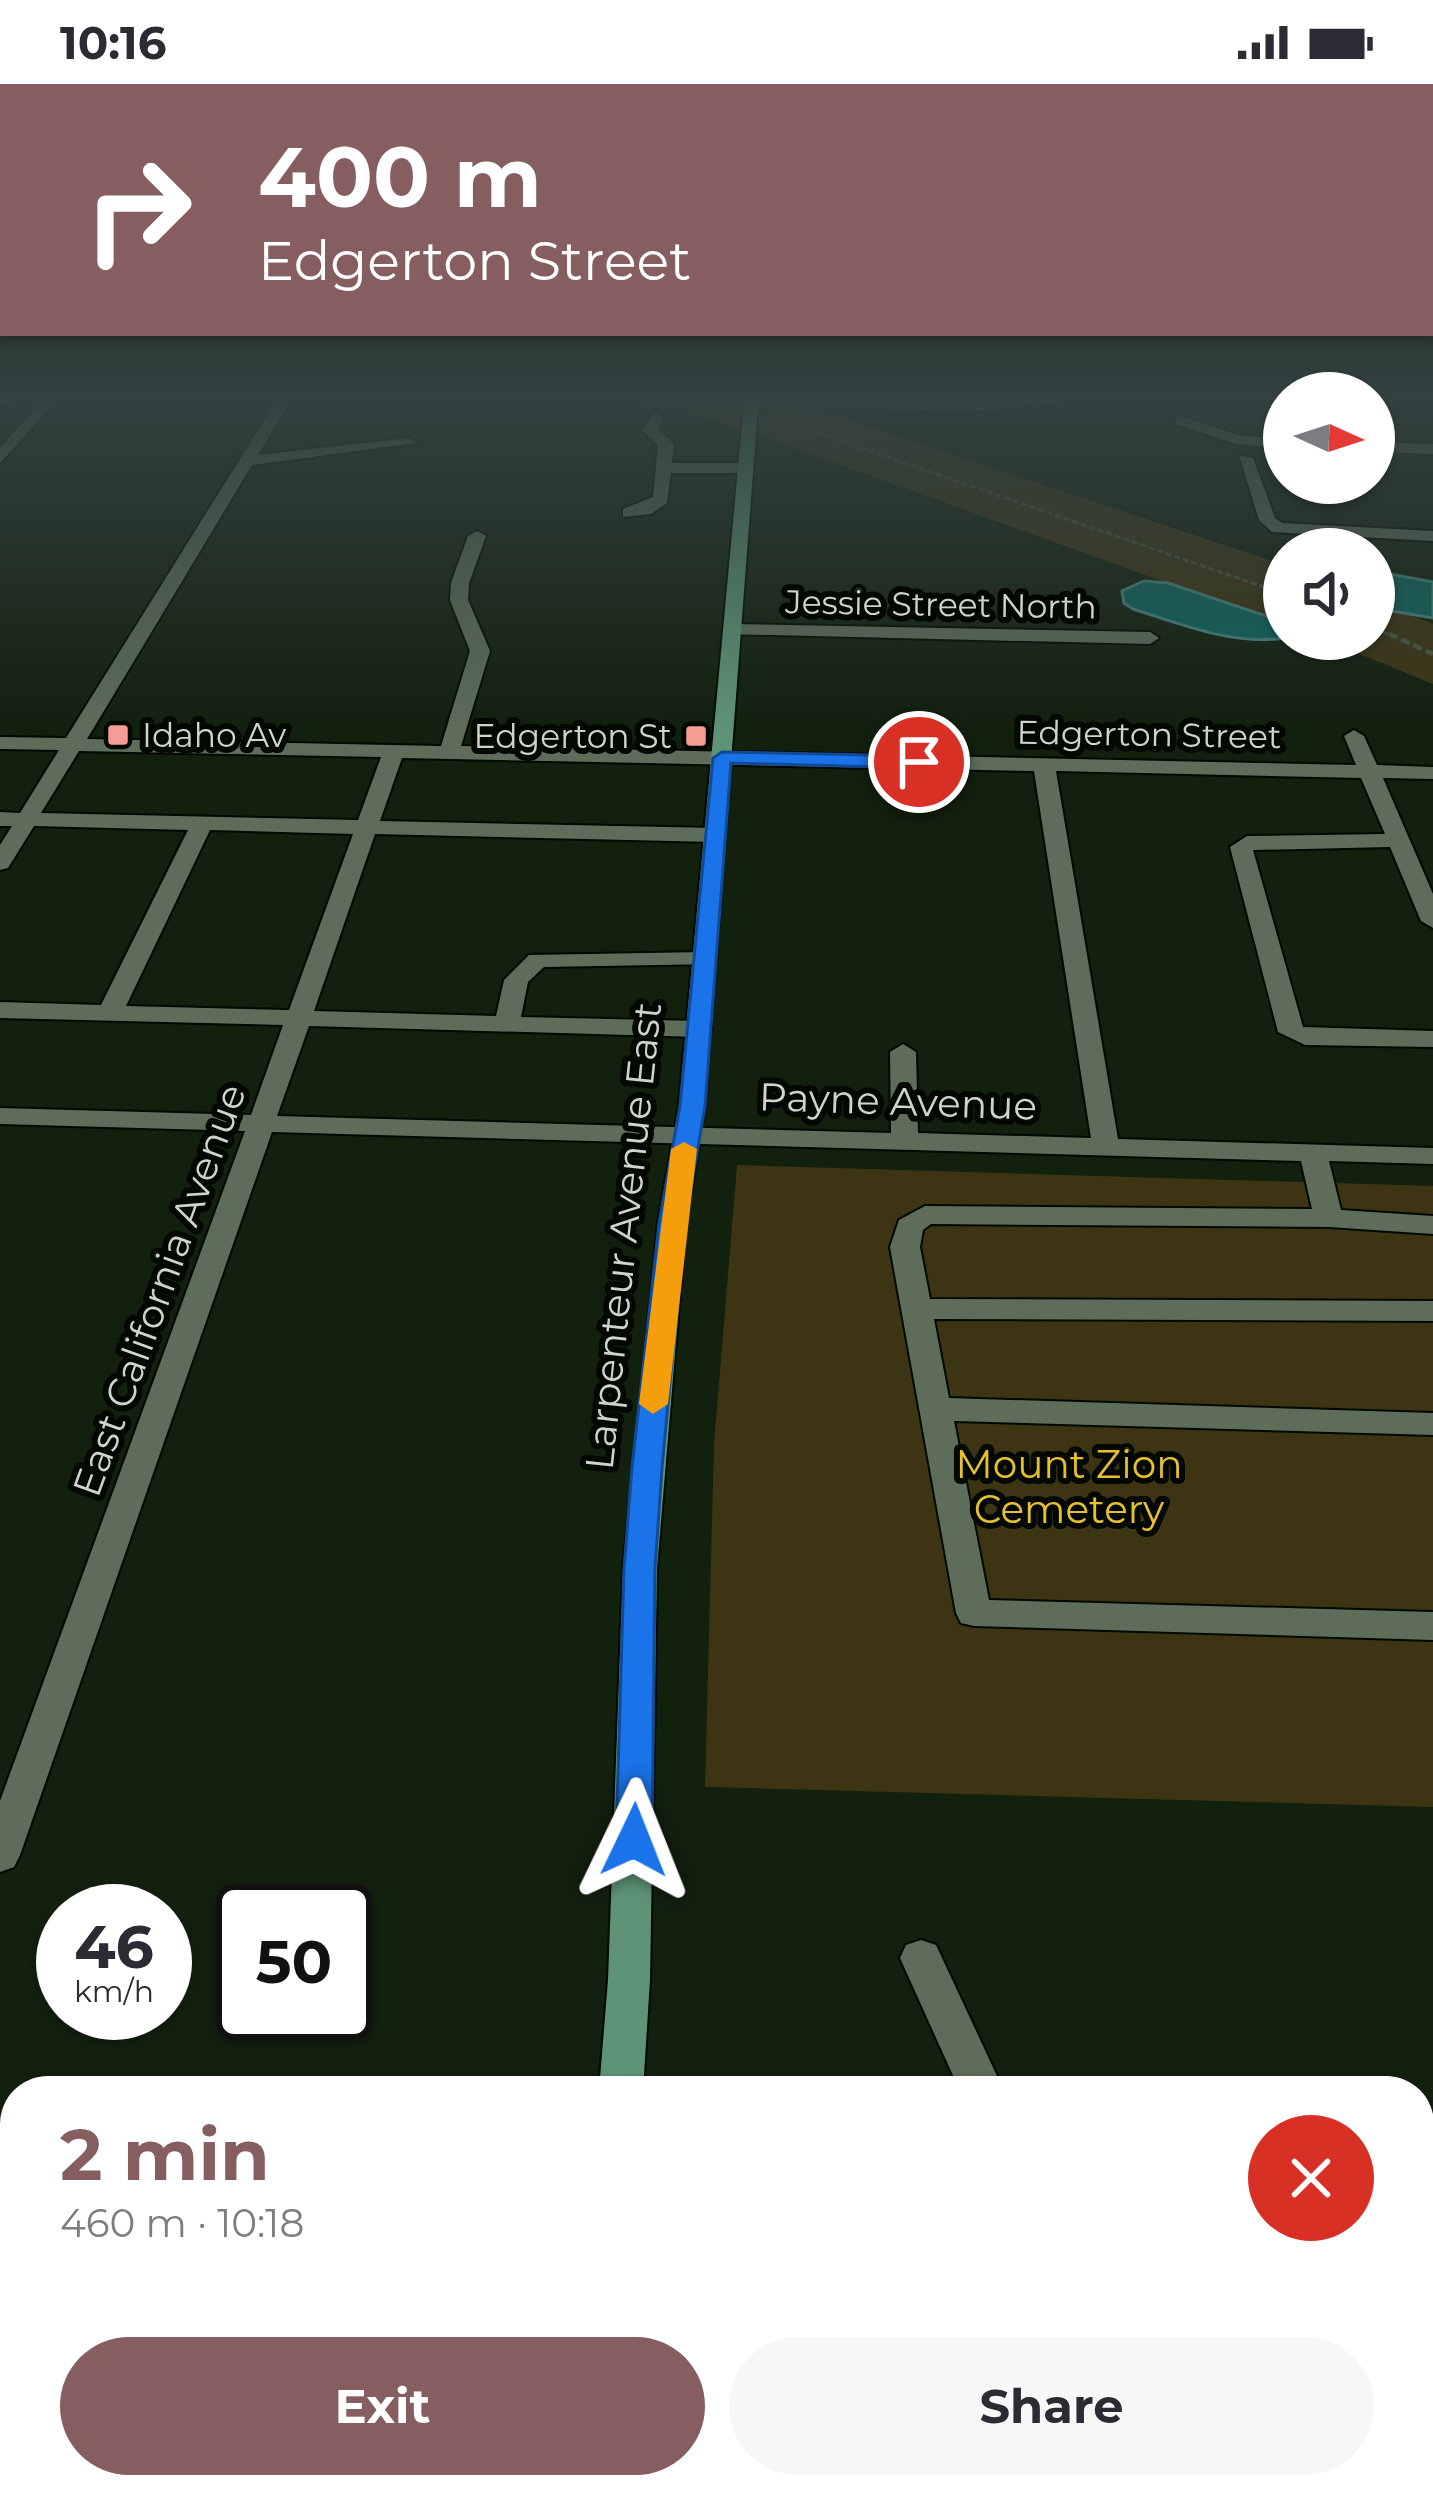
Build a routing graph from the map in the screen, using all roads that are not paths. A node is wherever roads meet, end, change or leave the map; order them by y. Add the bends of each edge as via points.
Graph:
1 (222, 506) edge
2 (651, 506) edge
3 (741, 506) edge
4 (1262, 506) edge
5 (628, 513) dead end
6 (477, 536) dead end
7 (1433, 536) edge
8 (732, 630) junction
9 (1150, 638) dead end
10 (1354, 736) dead end
11 (0, 743) edge
12 (75, 745) junction
13 (394, 752) junction
14 (449, 752) junction
15 (722, 758) junction
16 (1044, 765) junction
17 (1370, 772) junction
18 (1433, 772) edge
19 (0, 819) edge
20 (28, 819) junction
21 (202, 824) junction
22 (368, 827) junction
23 (715, 836) junction
24 (1399, 840) junction
25 (0, 863) edge
26 (1433, 921) edge
27 (705, 959) junction
28 (0, 1010) edge
29 (110, 1013) junction
30 (300, 1019) junction
31 (507, 1024) junction
32 (699, 1029) junction
33 (1433, 1040) edge
34 (903, 1052) dead end
35 (0, 1116) edge
36 (264, 1123) junction
37 (688, 1132) junction
38 (905, 1142) junction
39 (1106, 1147) junction
40 (1313, 1153) junction
41 (1433, 1156) edge
42 (1329, 1218) junction
43 (1433, 1225) edge
44 (916, 1309) junction
45 (1433, 1311) edge
46 (936, 1409) junction
47 (1433, 1424) edge
48 (1433, 1626) edge
49 (0, 1856) edge
50 (920, 1958) dead end
51 (622, 2076) edge
52 (975, 2076) edge

1 - 12 street
2 - 5 street
3 - 8 main road, Larpenteur Avenue East
4 - 7 street via 1278,528
6 - 14 street via 459,600 480,651
8 - 9 street, Jessie Street North
8 - 15 main road, Larpenteur Avenue East
10 - 17 street
11 - 12 street, Edgerton Street
12 - 13 street, Edgerton Street
12 - 20 street
13 - 14 street, Edgerton Street
13 - 22 street, East California Avenue
14 - 15 street, Edgerton Street
15 - 16 street, Edgerton Street
15 - 23 main road, Larpenteur Avenue East
16 - 17 street, Edgerton Street
16 - 39 street
17 - 18 street, Edgerton Street
17 - 24 street
19 - 20 street
20 - 21 street
20 - 25 street
21 - 22 street
21 - 29 street
22 - 23 street
22 - 30 street, East California Avenue
23 - 27 main road, Larpenteur Avenue East
24 - 26 street
24 - 33 street via 1241,848 1291,1032
27 - 31 street via 538,960 516,980
27 - 32 main road, Larpenteur Avenue East
28 - 29 street
29 - 30 street
30 - 31 street
30 - 36 street, East California Avenue
31 - 32 street
32 - 37 main road, Larpenteur Avenue East
34 - 38 street
35 - 36 street, Payne Avenue
36 - 37 street, Payne Avenue
36 - 49 street, East California Avenue
37 - 38 street, Payne Avenue
37 - 51 main road, Larpenteur Avenue East via 663,1303 640,1569
38 - 39 street, Payne Avenue
39 - 40 street, Payne Avenue
40 - 41 street, Payne Avenue
40 - 42 street
42 - 43 street
42 - 44 street via 925,1215 909,1226 905,1247
44 - 45 street
44 - 46 street
46 - 47 street
46 - 48 street via 974,1613
50 - 52 street

